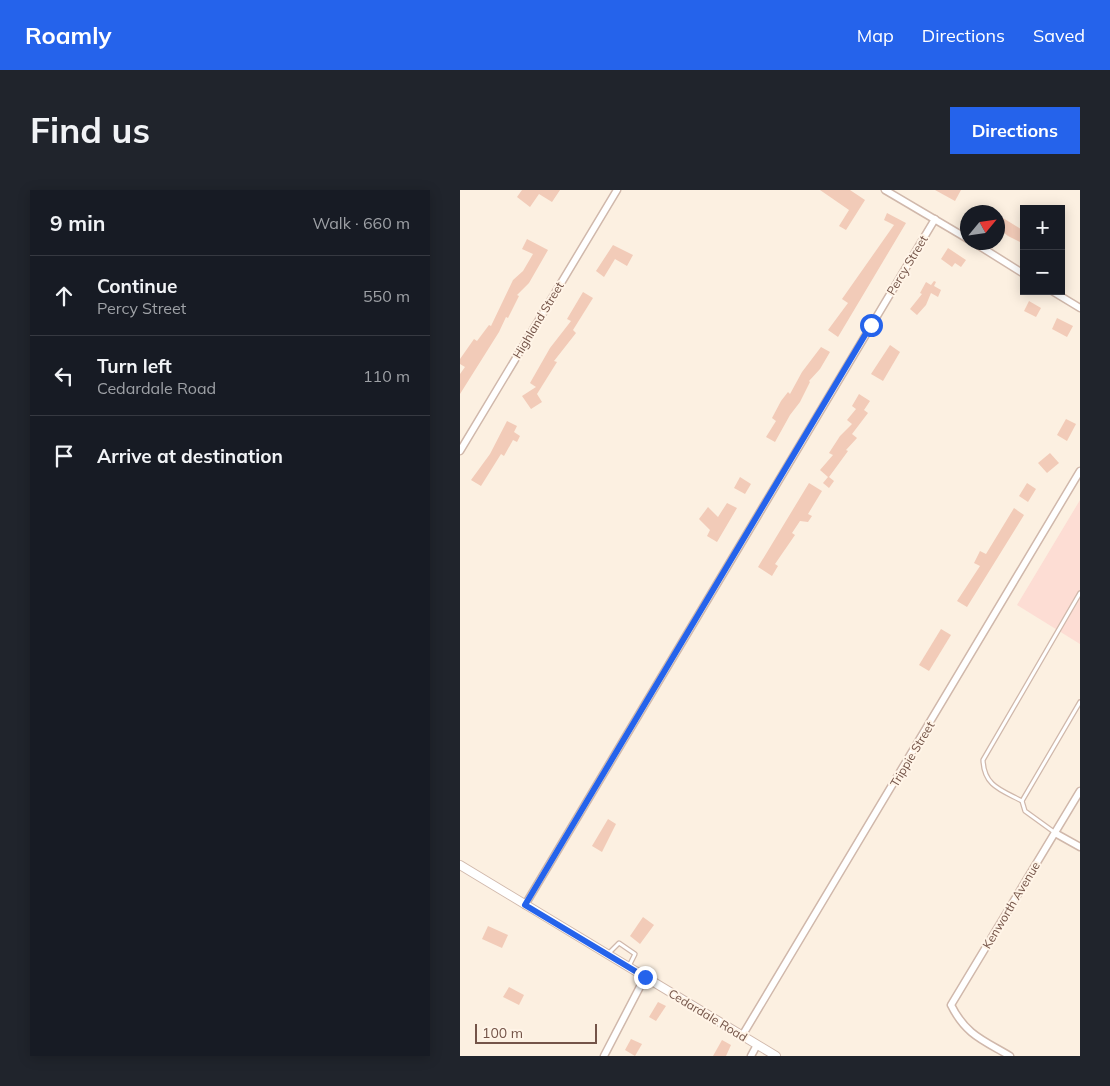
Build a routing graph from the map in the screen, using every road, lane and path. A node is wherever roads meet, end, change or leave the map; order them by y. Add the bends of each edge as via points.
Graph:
1 (617, 190) edge
2 (885, 190) edge
3 (935, 219) junction
4 (960, 234) edge
5 (986, 250) edge
6 (1020, 271) edge
7 (1059, 295) edge
8 (1080, 308) edge
9 (460, 451) edge
10 (1080, 471) edge
11 (1080, 593) edge
12 (1080, 702) edge
13 (1080, 791) edge
14 (1022, 801) junction
15 (1055, 833) junction
16 (1080, 848) edge
17 (460, 865) edge
18 (525, 905) junction
19 (608, 955) junction
20 (628, 967) junction
21 (645, 977) junction
22 (742, 1036) junction
23 (757, 1045) junction
24 (604, 1056) edge
25 (751, 1056) edge
26 (776, 1056) edge
27 (1010, 1056) edge

1 - 9 street, Highland Street
2 - 3 street
3 - 4 street
3 - 18 street, Percy Street
5 - 6 street
7 - 8 street
10 - 22 street, Trippie Street
11 - 14 lane via 983,760 984,773 990,783
12 - 14 lane
13 - 15 street, Kenworth Avenue
14 - 15 lane via 1026,811
15 - 16 street
15 - 27 street, Kenworth Avenue via 951,1005 969,1032
17 - 18 street, Cedardale Road
18 - 19 street, Cedardale Road
19 - 20 street, Cedardale Road
19 - 20 lane via 619,943 635,954
20 - 21 street, Cedardale Road
21 - 22 street, Cedardale Road
21 - 24 street
22 - 23 street, Cedardale Road
23 - 25 street
23 - 26 street, Cedardale Road

